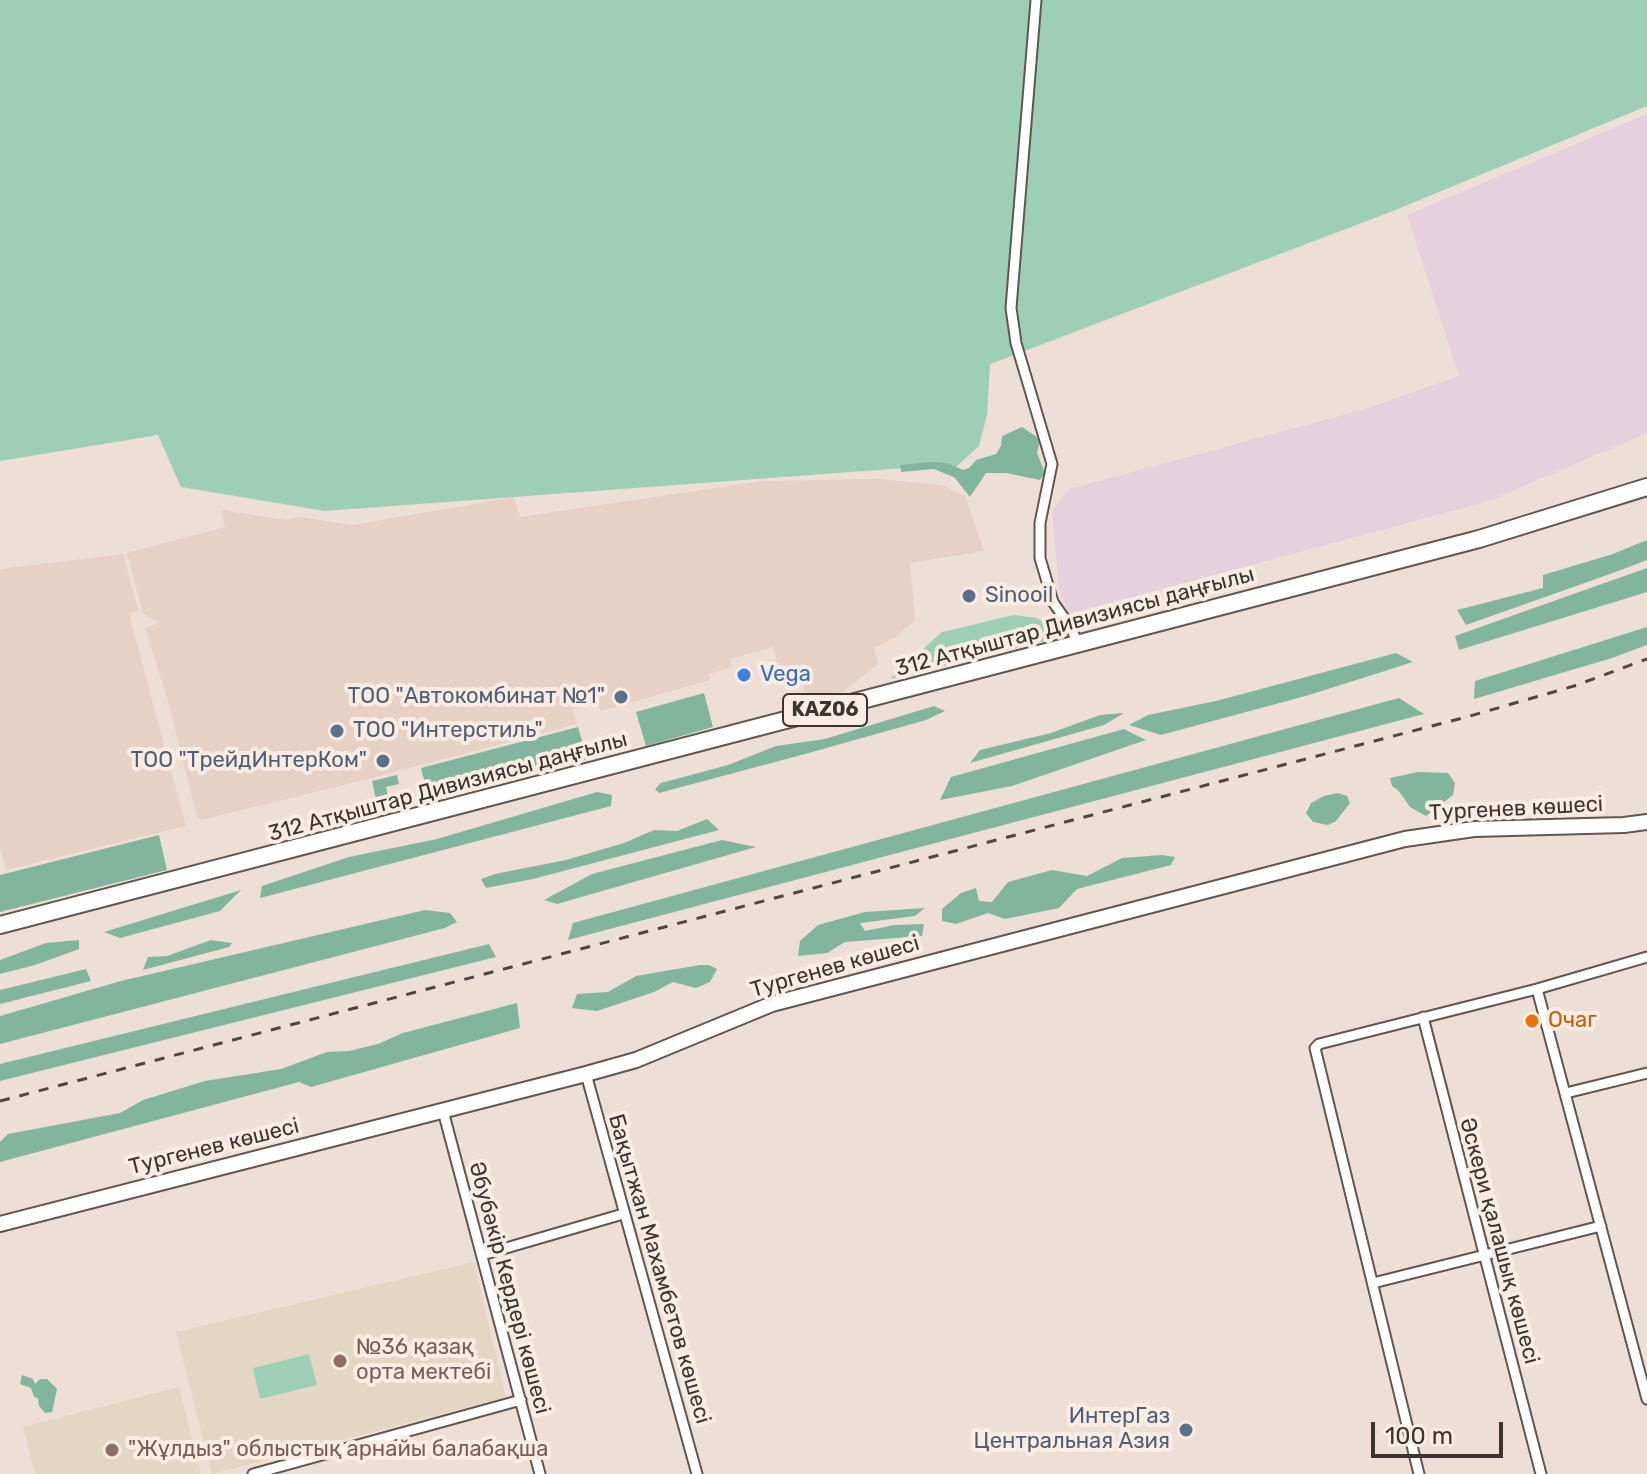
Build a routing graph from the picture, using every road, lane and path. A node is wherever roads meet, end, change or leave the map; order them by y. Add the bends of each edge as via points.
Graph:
1 (1036, 0) edge
2 (1647, 487) edge
3 (1078, 644) junction
4 (1647, 822) edge
5 (0, 925) edge
6 (1647, 957) edge
7 (1537, 989) junction
8 (1423, 1017) junction
9 (1647, 1073) edge
10 (586, 1074) junction
11 (1566, 1093) junction
12 (443, 1111) junction
13 (623, 1214) junction
14 (0, 1224) edge
15 (1601, 1226) junction
16 (482, 1255) junction
17 (1484, 1256) junction
18 (1373, 1283) junction
19 (1644, 1379) edge
20 (1647, 1399) edge
21 (521, 1400) junction
22 (253, 1474) edge
23 (540, 1474) edge
24 (697, 1474) edge
25 (1419, 1474) edge
26 (1541, 1474) edge

1 - 3 street via 1011,308 1016,343 1052,464 1040,523 1040,558 1053,602
2 - 3 highway, 312 Атқыштар Дивизиясы даңғылы / KАZ06 via 1494,535
3 - 5 highway, 312 Атқыштар Дивизиясы даңғылы / KАZ06
4 - 10 main road, Тургенев көшесі via 1474,829 1405,839 772,1004 636,1060
6 - 7 street
7 - 8 street
7 - 11 street
8 - 17 street, Әскери қалашық көшесі
8 - 18 street via 1315,1048
9 - 11 street
10 - 12 main road, Тургенев көшесі
10 - 13 street, Бақытжан Махамбетов көшесі
11 - 15 street
12 - 14 main road, Тургенев көшесі
12 - 16 street, Әбубәкір Кердері көшесі
13 - 16 street
13 - 24 street, Бақытжан Махамбетов көшесі
15 - 17 street
15 - 19 street
16 - 21 street, Әбубәкір Кердері көшесі
17 - 18 street
17 - 26 street, Әскери қалашық көшесі
18 - 25 street
19 - 20 street
21 - 22 street
21 - 23 street, Әбубәкір Кердері көшесі

